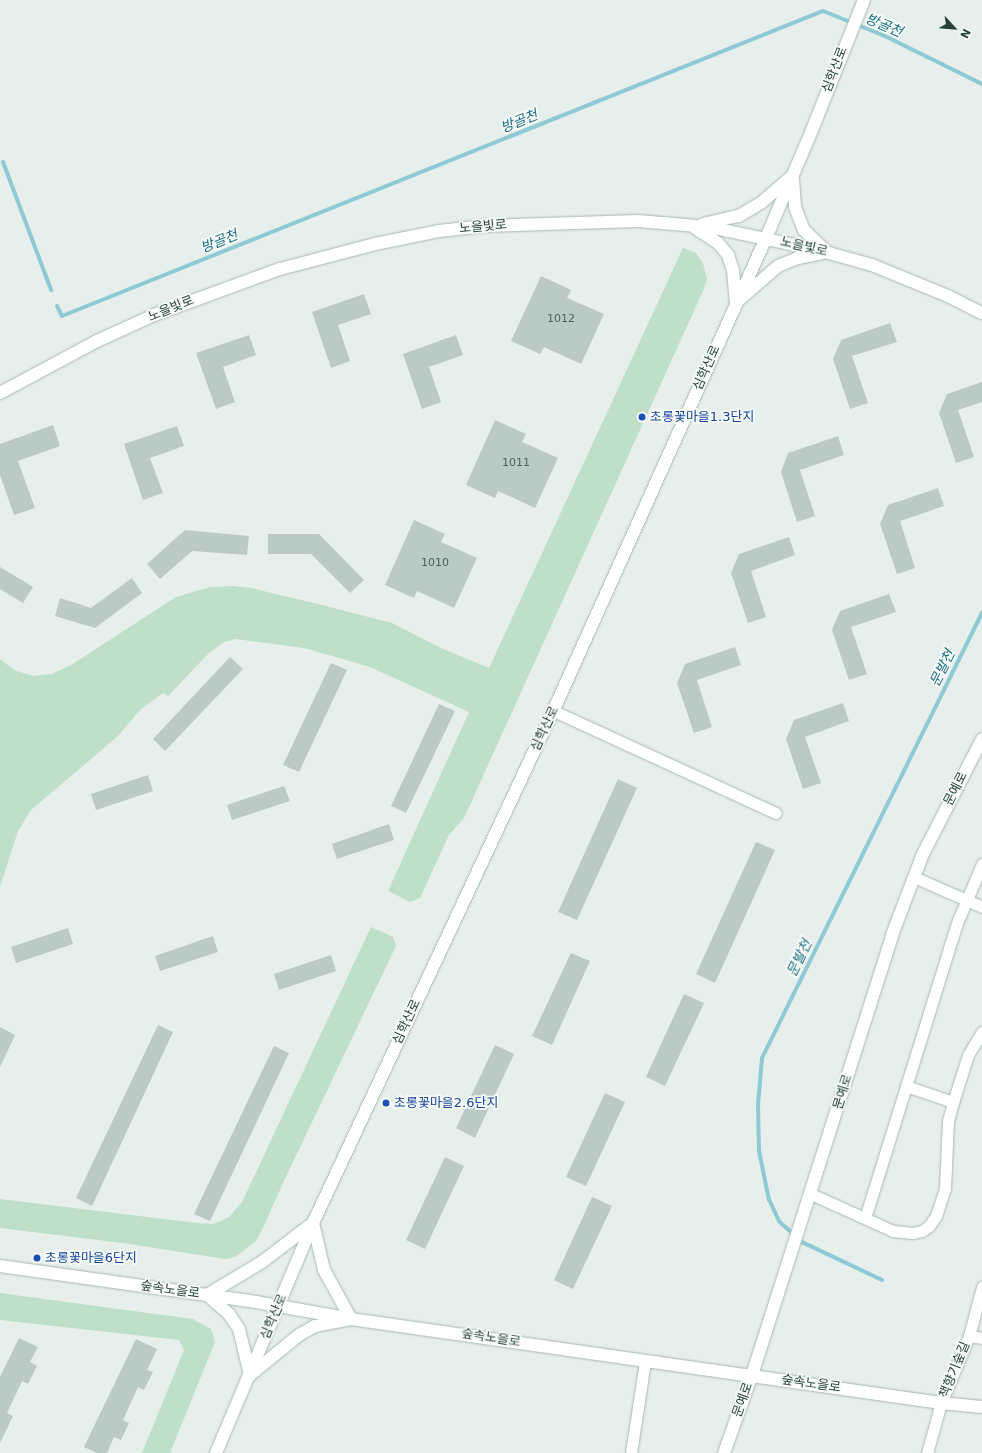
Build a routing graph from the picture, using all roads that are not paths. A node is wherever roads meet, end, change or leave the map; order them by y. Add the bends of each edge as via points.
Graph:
1 (864, 0) edge
2 (793, 175) junction
3 (692, 226) junction
4 (766, 238) junction
5 (827, 252) junction
6 (736, 303) junction
7 (982, 313) edge
8 (0, 393) edge
9 (554, 711) junction
10 (982, 739) edge
11 (776, 813) dead end
12 (982, 864) edge
13 (914, 877) junction
14 (966, 900) junction
15 (982, 907) edge
16 (982, 1032) edge
17 (906, 1086) junction
18 (953, 1102) junction
19 (811, 1194) junction
20 (865, 1218) junction
21 (313, 1224) junction
22 (0, 1266) edge
23 (982, 1287) edge
24 (207, 1295) junction
25 (279, 1306) junction
26 (351, 1319) junction
27 (969, 1336) junction
28 (982, 1338) edge
29 (645, 1362) junction
30 (250, 1375) junction
31 (752, 1375) junction
32 (941, 1403) junction
33 (982, 1407) edge
34 (216, 1453) edge
35 (631, 1453) edge
36 (724, 1453) edge
37 (927, 1453) edge

1 - 2 street, 심학산로
2 - 3 street via 761,203 739,216
2 - 4 street, 심학산로
2 - 5 street via 795,207 804,230
3 - 4 street, 노을빛로
3 - 6 street via 718,243 728,255 733,270
3 - 8 street, 노을빛로 via 638,221 484,226 439,231 326,256 280,269 154,315 97,341
4 - 5 street, 노을빛로
4 - 6 street, 심학산로
5 - 6 street via 798,258 778,266
5 - 7 street, 노을빛로 via 872,265
6 - 9 street, 심학산로
9 - 11 street
9 - 21 street, 심학산로
10 - 13 street, 문예로 via 923,854
12 - 14 street
13 - 14 street
13 - 19 street, 문예로 via 892,935
14 - 15 street
14 - 17 street
16 - 18 street via 968,1055
17 - 18 street
17 - 20 street
18 - 20 street via 948,1122 945,1189 936,1216 929,1226 922,1232 904,1233 893,1231
19 - 20 street
19 - 31 street, 문예로
21 - 24 street via 262,1262
21 - 25 street, 심학산로
21 - 26 street via 324,1270
22 - 24 street, 숲속노을로
23 - 27 street, 책향기숲길
24 - 25 street, 숲속노을로
24 - 30 street via 229,1314 239,1329
25 - 26 street, 숲속노을로
25 - 30 street, 심학산로
26 - 29 street, 숲속노을로
26 - 30 street via 315,1326 298,1335
27 - 28 street
27 - 32 street, 책향기숲길
29 - 31 street, 숲속노을로
29 - 35 street
30 - 34 street, 심학산로
31 - 32 street, 숲속노을로
31 - 36 street, 문예로
32 - 33 street, 숲속노을로
32 - 37 street, 책향기숲길

